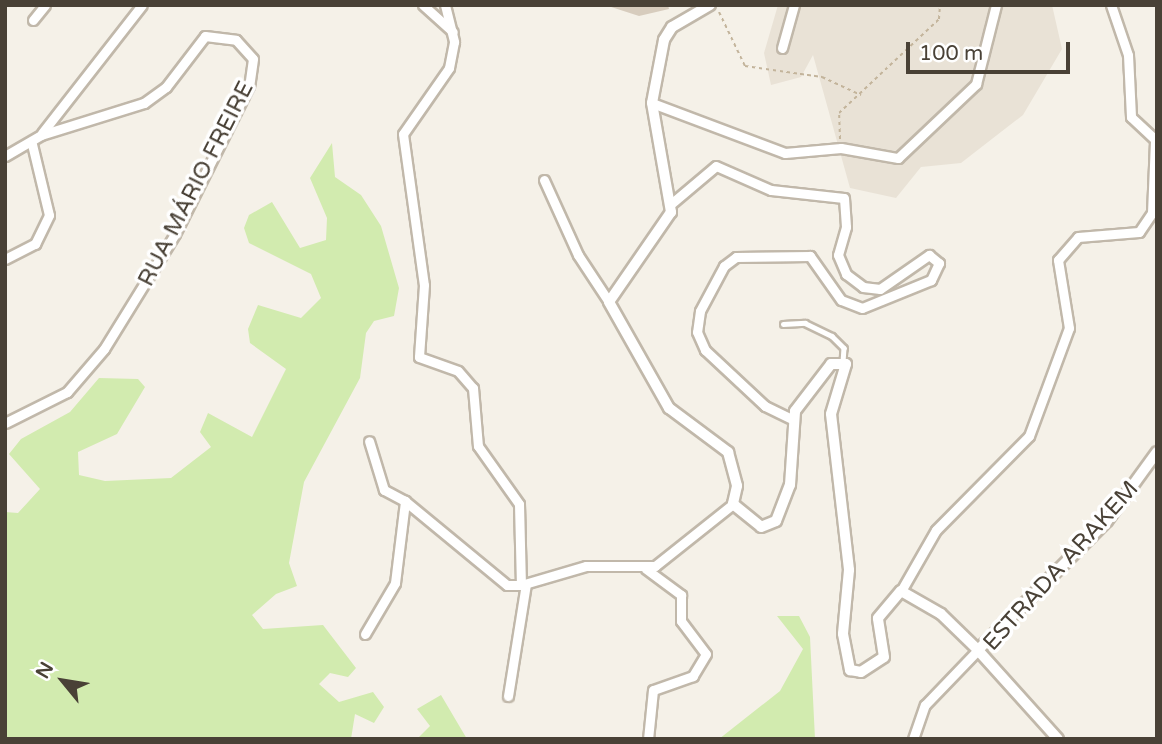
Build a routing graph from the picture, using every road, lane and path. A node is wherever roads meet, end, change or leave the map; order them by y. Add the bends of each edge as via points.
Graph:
1 (44, 5) edge
2 (142, 5) edge
3 (423, 5) edge
4 (445, 5) edge
5 (710, 5) edge
6 (716, 5) edge
7 (794, 5) edge
8 (940, 5) edge
9 (996, 5) edge
10 (1111, 5) edge
11 (33, 20) dead end
12 (453, 32) junction
13 (782, 48) dead end
14 (861, 95) junction
15 (652, 103) junction
16 (41, 135) junction
17 (1156, 142) edge
18 (32, 144) junction
19 (841, 148) junction
20 (5, 156) edge
21 (544, 180) dead end
22 (672, 202) junction
23 (5, 259) edge
24 (609, 302) junction
25 (783, 324) dead end
26 (845, 365) junction
27 (794, 420) junction
28 (5, 423) edge
29 (369, 441) dead end
30 (1157, 452) edge
31 (405, 501) junction
32 (733, 504) junction
33 (646, 569) junction
34 (524, 585) junction
35 (901, 591) junction
36 (365, 634) dead end
37 (978, 650) junction
38 (508, 696) dead end
39 (648, 739) edge
40 (913, 739) edge
41 (1058, 739) edge

1 - 11 street
2 - 16 street
3 - 12 street
4 - 12 street
5 - 15 street via 672,27 664,40
6 - 14 path via 745,66 822,77
7 - 13 street
8 - 14 path via 939,19
9 - 19 street via 976,84 907,152 890,158
10 - 17 street via 1128,55 1131,117
12 - 34 street via 449,68 403,134 423,275 419,357 458,372 474,388 478,446 519,504
14 - 19 path via 839,113
15 - 19 street via 785,153
15 - 22 street
16 - 18 street, RUA MÁRIO FREIRE
16 - 28 street, RUA MÁRIO FREIRE via 144,103 166,87 205,36 236,40 253,59 249,86 175,234 104,349 67,392
17 - 35 street via 1152,213 1139,232 1078,237 1058,260 1069,328 1029,436 936,530
18 - 20 street, RUA MÁRIO FREIRE
18 - 23 street via 49,215 34,244
21 - 24 street via 578,256
22 - 24 street via 662,233
22 - 27 street via 716,166 771,190 844,198 846,227 838,255 846,274 863,287 880,289 929,255 939,263 931,280 862,308 841,300 810,256 736,257 724,266 700,311 697,332 705,350 765,406
24 - 32 street via 669,408 729,452 737,486
25 - 26 lane via 805,323 832,336 844,348
26 - 27 street via 831,364
26 - 35 street via 831,414 849,570 843,634 850,670 861,672 884,657 878,618
27 - 32 street via 797,461 776,521 756,525
29 - 31 street via 384,490
30 - 37 street, ESTRADA ARAKEM via 1107,521
31 - 34 street via 507,585
31 - 36 street via 395,583
32 - 33 street via 668,559
33 - 34 street via 586,566
33 - 39 street via 681,595 681,621 706,654 693,676 653,690
34 - 38 street
35 - 37 street via 941,614
37 - 40 street via 925,705
37 - 41 street, ESTRADA ARAKEM

